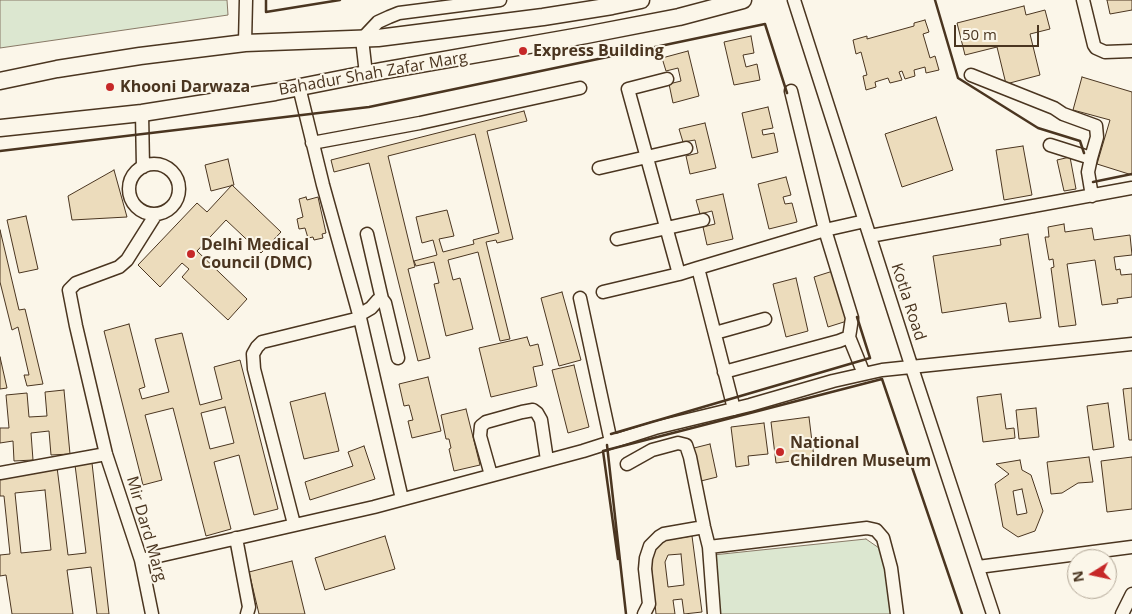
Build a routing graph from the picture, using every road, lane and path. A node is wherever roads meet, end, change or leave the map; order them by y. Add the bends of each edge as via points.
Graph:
1 (246, 0) edge
2 (500, 0) edge
3 (641, 0) edge
4 (743, 0) edge
5 (794, 0) edge
6 (1083, 0) edge
7 (362, 39) junction
8 (245, 43) junction
9 (1132, 52) edge
10 (366, 74) junction
11 (971, 75) dead end
12 (667, 79) dead end
13 (0, 81) edge
14 (299, 87) junction
15 (580, 88) dead end
16 (791, 92) dead end
17 (142, 114) junction
18 (0, 128) edge
19 (312, 143) junction
20 (1050, 145) dead end
21 (686, 148) dead end
22 (646, 157) junction
23 (1091, 158) junction
24 (143, 166) junction
25 (599, 168) dead end
26 (1132, 188) edge
27 (1092, 196) junction
28 (156, 214) junction
29 (703, 220) dead end
30 (865, 221) junction
31 (666, 228) junction
32 (826, 230) junction
33 (367, 234) dead end
34 (870, 236) junction
35 (616, 239) dead end
36 (698, 268) junction
37 (678, 274) junction
38 (603, 292) dead end
39 (580, 298) dead end
40 (382, 299) junction
41 (360, 316) junction
42 (765, 319) dead end
43 (714, 333) junction
44 (849, 337) junction
45 (1132, 344) edge
46 (398, 358) dead end
47 (912, 368) junction
48 (724, 372) junction
49 (864, 374) junction
50 (734, 409) junction
51 (611, 442) junction
52 (106, 454) junction
53 (547, 460) junction
54 (627, 464) dead end
55 (0, 473) edge
56 (491, 475) junction
57 (402, 499) junction
58 (294, 524) junction
59 (704, 527) junction
60 (236, 538) junction
61 (1132, 546) edge
62 (709, 547) junction
63 (141, 560) junction
64 (978, 567) junction
65 (1132, 594) edge
66 (152, 614) edge
67 (247, 614) edge
68 (644, 614) edge
69 (714, 614) edge
70 (897, 614) edge
71 (993, 614) edge
72 (1122, 614) edge

1 - 8 street
2 - 7 street via 400,13 378,22
3 - 7 main road, Bahadur Shah Zafar Marg
4 - 10 main road, Bahadur Shah Zafar Marg via 604,32
5 - 30 street, Kotla Road
6 - 9 street via 1096,48 1106,52
7 - 8 main road, Bahadur Shah Zafar Marg
7 - 10 street
8 - 13 main road, Bahadur Shah Zafar Marg via 112,60
10 - 14 main road, Bahadur Shah Zafar Marg
11 - 23 street via 1096,126 1097,137
12 - 22 street via 628,89
14 - 17 main road, Bahadur Shah Zafar Marg
14 - 19 street
15 - 19 street
16 - 32 street
17 - 18 main road, Bahadur Shah Zafar Marg
17 - 24 street
19 - 41 street
20 - 23 street
21 - 22 street
22 - 25 street
22 - 31 street
23 - 27 street via 1088,172
24 - 28 street via 130,182 130,196 137,207
24 - 28 street via 162,165 177,179 179,192 174,205
26 - 27 street
27 - 34 street
28 - 52 street, Mir Dard Marg via 127,260 119,267 76,284 70,290
29 - 31 street
30 - 32 street
30 - 34 street, Kotla Road
31 - 35 street
31 - 37 street
32 - 36 street
32 - 44 street via 852,318
33 - 40 street
34 - 47 street, Kotla Road
36 - 37 street
36 - 43 street
37 - 38 street
39 - 51 street
40 - 41 street
40 - 46 street
41 - 57 street
41 - 58 street via 262,342 253,354 254,369
42 - 43 street
43 - 48 street
44 - 48 street
44 - 49 street
45 - 47 street
47 - 49 street
47 - 64 street, Kotla Road
48 - 50 street
49 - 50 street
50 - 51 street
51 - 53 street
52 - 55 street
52 - 63 street, Mir Dard Marg
53 - 56 street
53 - 56 street via 541,420 533,410 522,412 481,426 480,436
54 - 59 street via 652,450 678,443 686,445
56 - 57 street
57 - 58 street
58 - 60 street
59 - 62 street
59 - 68 street via 664,534 650,546 645,569 649,604
60 - 63 street
60 - 67 street via 249,607
61 - 64 street
62 - 69 street
62 - 70 street via 867,528 876,530 883,538 891,568
63 - 66 street, Mir Dard Marg
64 - 71 street, Kotla Road
65 - 72 street

